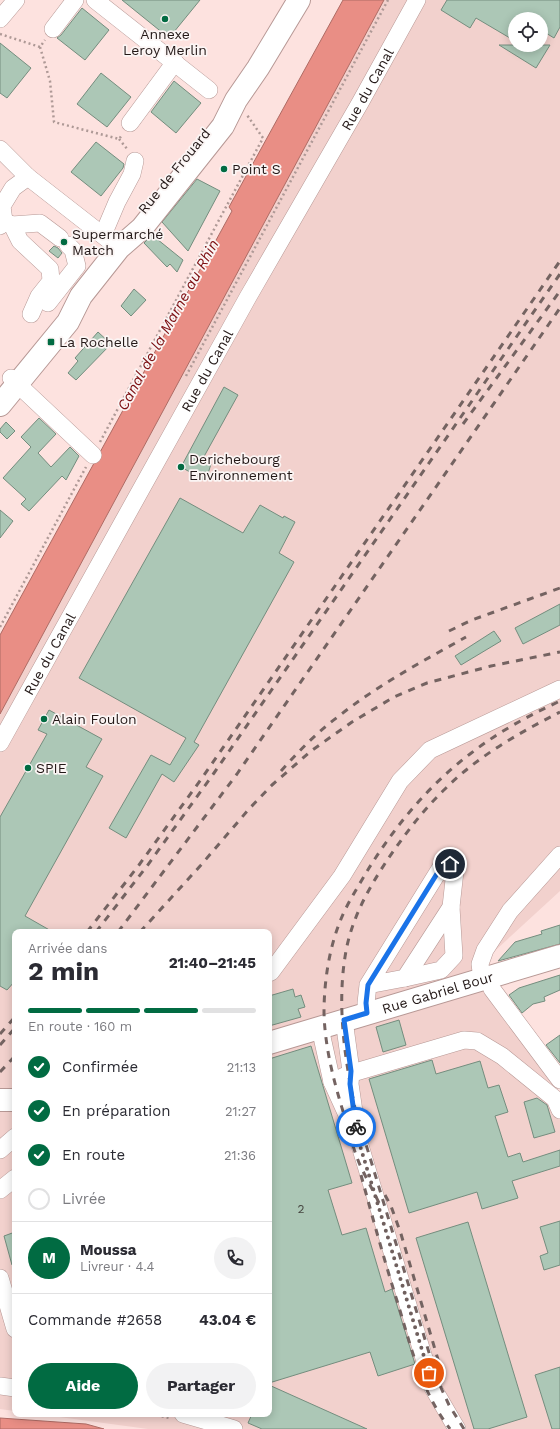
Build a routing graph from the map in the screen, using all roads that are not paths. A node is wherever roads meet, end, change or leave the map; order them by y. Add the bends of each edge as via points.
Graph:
1 (16, 0) edge
2 (75, 0) edge
3 (95, 0) edge
4 (299, 0) edge
5 (417, 0) edge
6 (0, 19) edge
7 (53, 29) road end
8 (175, 62) junction
9 (210, 90) dead end
10 (130, 123) road end
11 (0, 149) edge
12 (134, 160) dead end
13 (28, 177) junction
14 (5, 224) edge
15 (111, 242) junction
16 (9, 384) edge
17 (0, 405) edge
18 (93, 455) road end
19 (560, 689) edge
20 (0, 743) edge
21 (560, 856) edge
22 (451, 907) junction
23 (560, 956) edge
24 (272, 970) edge
25 (405, 978) junction
26 (485, 978) junction
27 (368, 985) junction
28 (367, 1013) junction
29 (344, 1020) junction
30 (320, 1028) junction
31 (272, 1042) edge
32 (351, 1074) junction
33 (560, 1080) edge
34 (332, 1082) junction
35 (560, 1110) edge
36 (358, 1139) junction
37 (12, 1180) edge
38 (0, 1190) edge
39 (0, 1278) edge
40 (12, 1319) edge
41 (0, 1386) edge
42 (12, 1388) edge
43 (193, 1417) edge
44 (234, 1429) edge
45 (457, 1429) edge

1 - 6 street
2 - 7 street
3 - 8 street
4 - 15 main road, Rue de Frouard via 258,68 241,107 215,118 133,221
5 - 20 street, Rue du Canal via 244,304
8 - 9 street
8 - 10 street
11 - 13 street
12 - 15 street via 132,174 117,202
13 - 14 street via 13,188 2,206
13 - 15 street
14 - 14 street via 50,269 51,281 39,296 30,314 40,312 77,266 73,250 40,223
15 - 16 main road, Rue de Frouard via 81,296 58,315
16 - 17 main road, Rue de Frouard
16 - 18 street
19 - 24 street via 430,750 400,781 342,876
21 - 26 street via 510,910 485,950 480,964
22 - 25 street
22 - 25 street via 454,956 441,970
22 - 27 street via 455,870 450,864 443,864
23 - 26 main road, Rue Gabriel Bour
25 - 27 street
26 - 28 main road, Rue Gabriel Bour
26 - 33 street
27 - 28 street
28 - 29 main road, Rue Gabriel Bour
29 - 30 main road, Rue Gabriel Bour
29 - 32 street
30 - 31 main road, Rue Gabriel Bour
30 - 34 street
32 - 34 street
32 - 35 street via 464,1040 477,1041 502,1056 549,1094 555,1099
32 - 36 street via 350,1084
34 - 36 street
36 - 45 street via 433,1388
37 - 38 street
39 - 40 street
41 - 42 street
43 - 44 street

